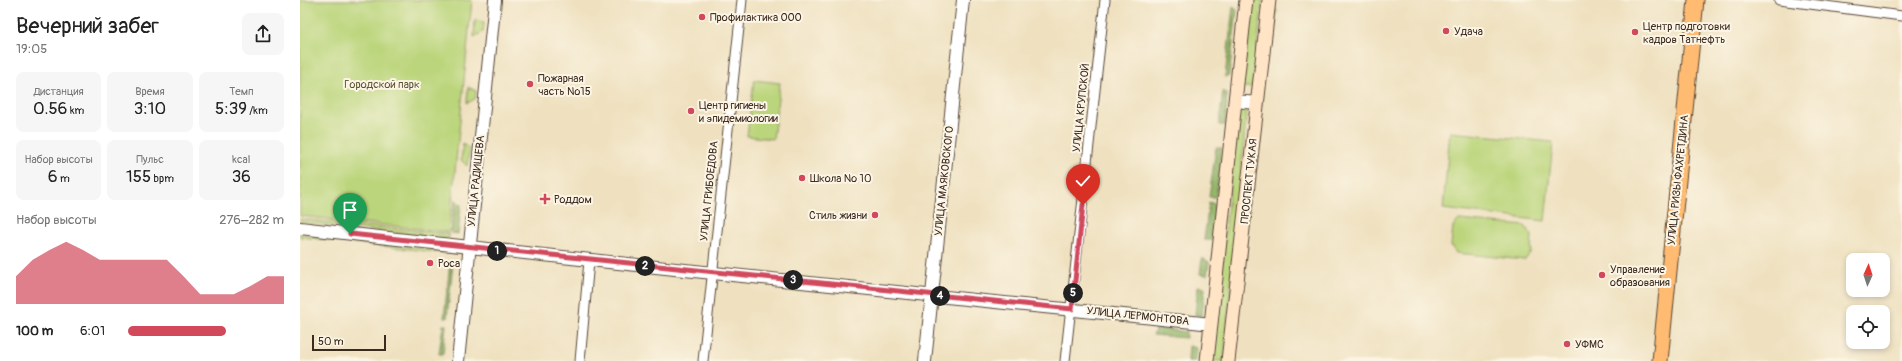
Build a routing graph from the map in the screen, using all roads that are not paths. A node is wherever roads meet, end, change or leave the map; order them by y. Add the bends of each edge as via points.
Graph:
1 (494, 0) edge
2 (742, 0) edge
3 (963, 0) edge
4 (1105, 0) edge
5 (1246, 0) edge
6 (1269, 0) edge
7 (1696, 0) edge
8 (1780, 0) edge
9 (1902, 16) edge
10 (1235, 101) junction
11 (1257, 103) junction
12 (300, 228) edge
13 (470, 248) junction
14 (590, 261) junction
15 (712, 272) junction
16 (932, 296) junction
17 (1072, 309) junction
18 (1211, 324) junction
19 (458, 361) edge
20 (580, 361) edge
21 (703, 361) edge
22 (925, 361) edge
23 (1066, 361) edge
24 (1207, 361) edge
25 (1228, 361) edge
26 (1660, 361) edge

1 - 13 street, УЛИЦА РАДИЩЕВА
2 - 15 street, УЛИЦА ГРИБОЕДОВА
3 - 16 street, УЛИЦА МАЯКОВСКОГО
4 - 17 street, УЛИЦА КРУПСКОЙ
5 - 10 main road, ПРОСПЕКТ ТУКАЯ
6 - 11 main road, ПРОСПЕКТ ТУКАЯ
7 - 26 main road, УЛИЦА РИЗЫ ФАХРЕТДИНА
8 - 9 street
10 - 11 street
10 - 18 main road, ПРОСПЕКТ ТУКАЯ
11 - 25 main road, ПРОСПЕКТ ТУКАЯ
12 - 13 street, УЛИЦА ЛЕРМОНТОВА
13 - 14 street, УЛИЦА ЛЕРМОНТОВА
13 - 19 street, УЛИЦА РАДИЩЕВА
14 - 15 street, УЛИЦА ЛЕРМОНТОВА
14 - 20 street
15 - 16 street, УЛИЦА ЛЕРМОНТОВА
15 - 21 street, УЛИЦА ГРИБОЕДОВА
16 - 17 street, УЛИЦА ЛЕРМОНТОВА
16 - 22 street, УЛИЦА МАЯКОВСКОГО
17 - 18 street, УЛИЦА ЛЕРМОНТОВА
17 - 23 street, УЛИЦА КРУПСКОЙ
18 - 24 main road, ПРОСПЕКТ ТУКАЯ

